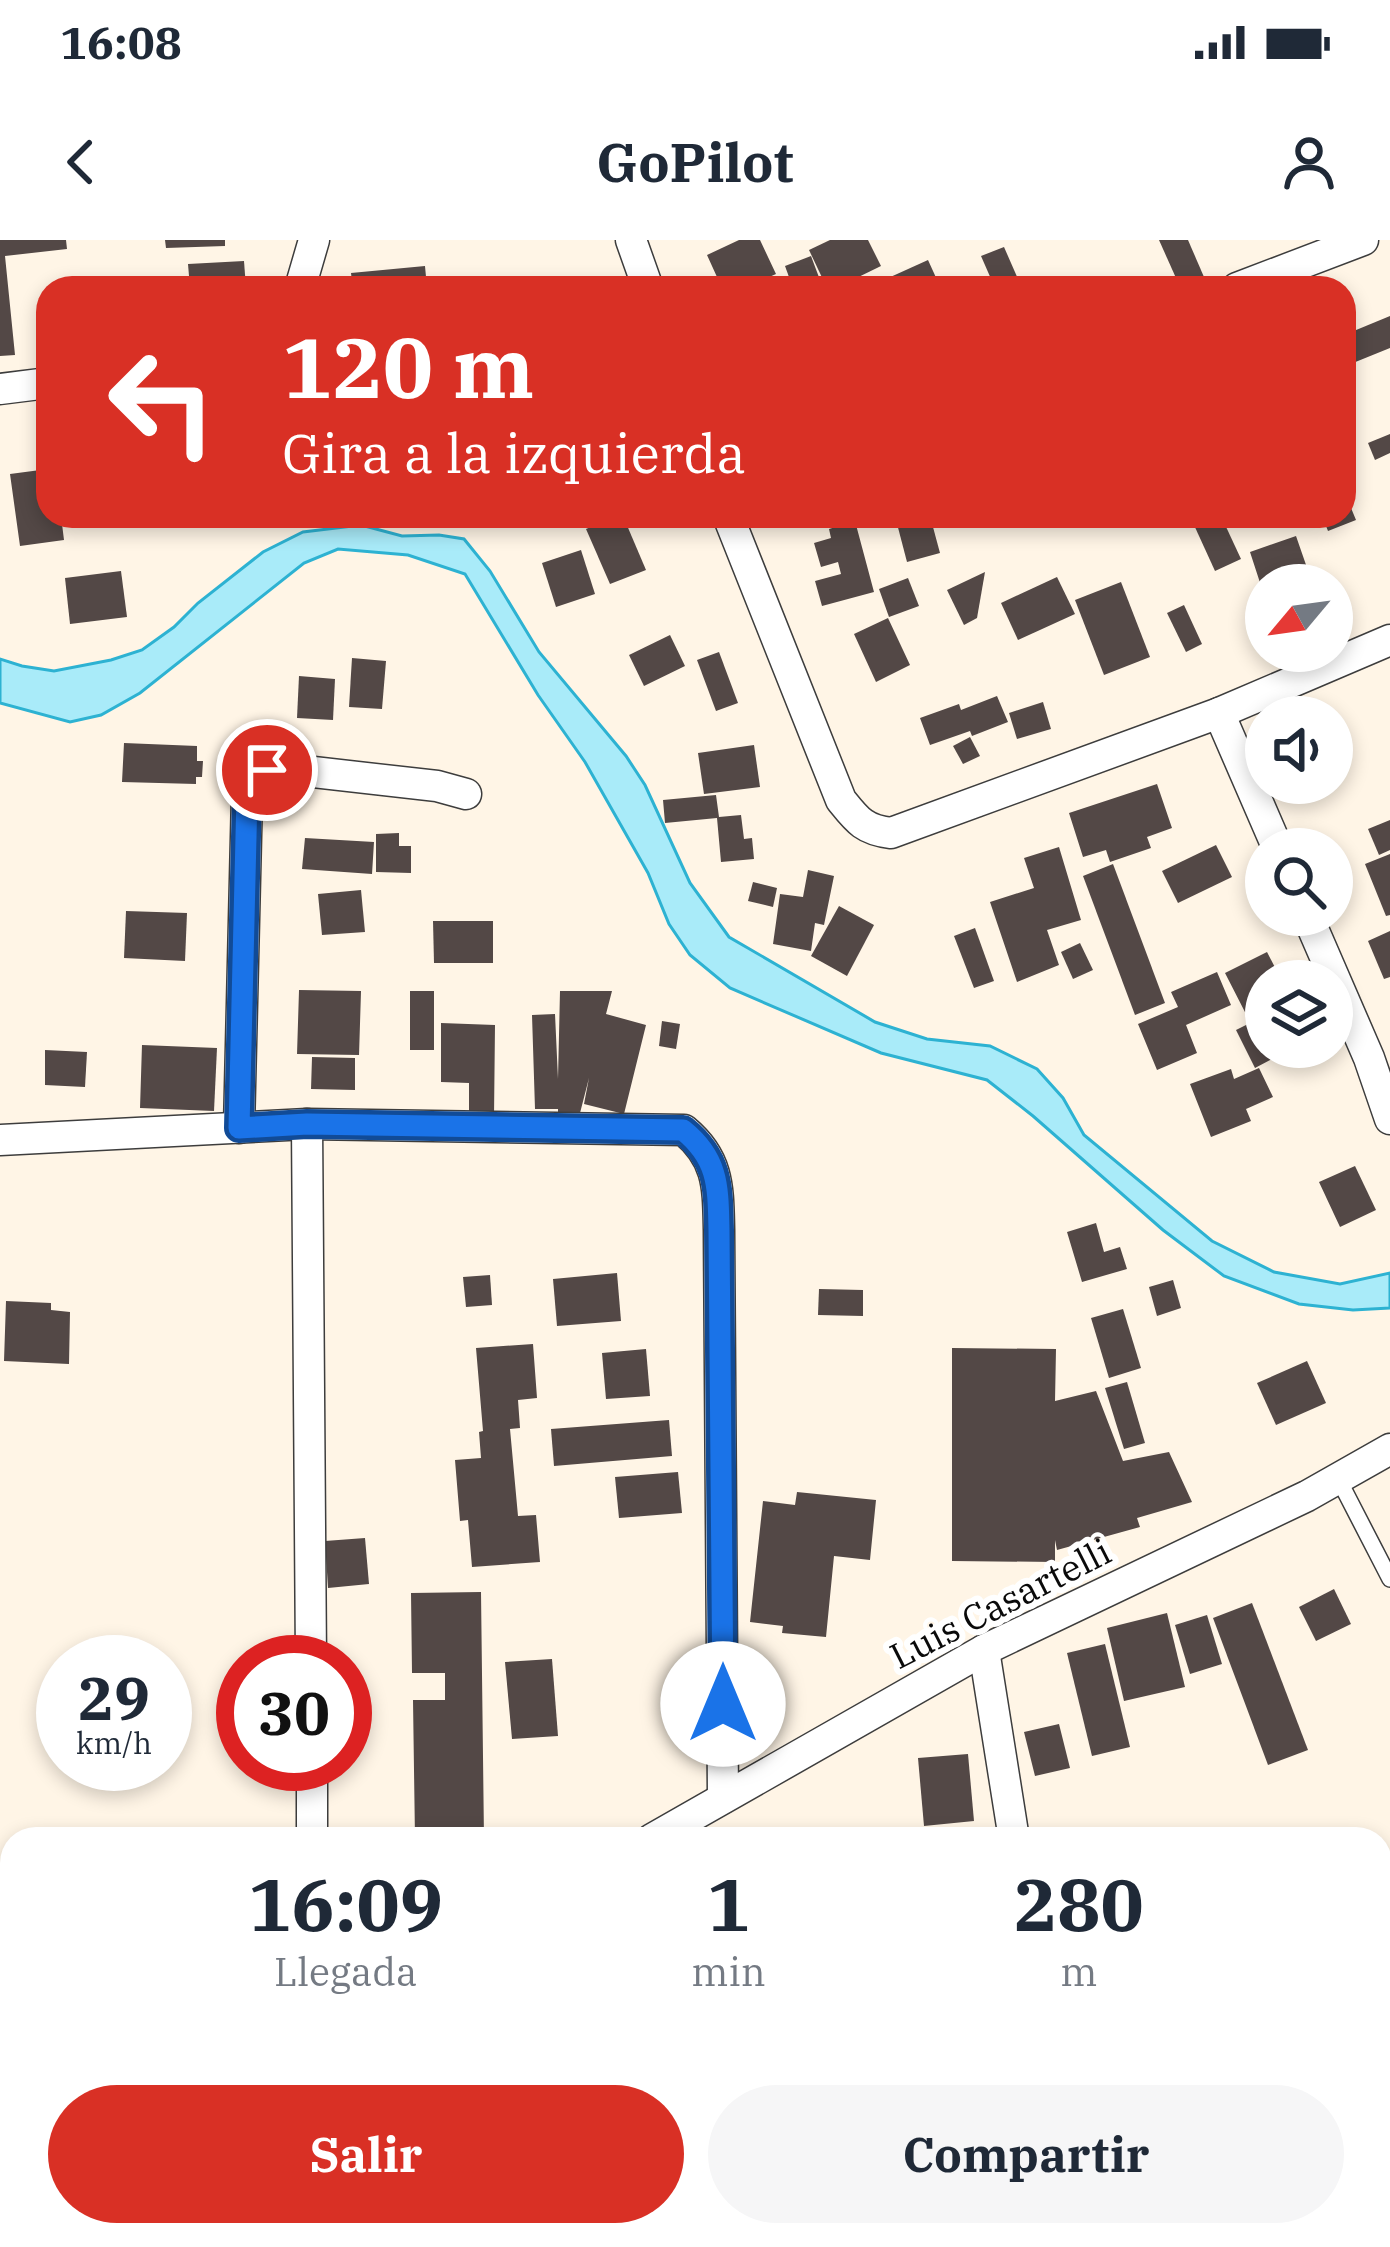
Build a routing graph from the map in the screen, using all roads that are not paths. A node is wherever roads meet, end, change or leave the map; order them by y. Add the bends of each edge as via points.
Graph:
1 (314, 240) edge
2 (631, 240) edge
3 (1363, 240) edge
4 (304, 276) edge
5 (643, 276) edge
6 (1268, 276) edge
7 (36, 384) edge
8 (0, 389) edge
9 (733, 528) edge
10 (1390, 640) edge
11 (1219, 713) junction
12 (466, 794) dead end
13 (1269, 828) edge
14 (1316, 936) edge
15 (1390, 1119) edge
16 (307, 1124) junction
17 (239, 1128) junction
18 (0, 1140) edge
19 (1390, 1450) edge
20 (1339, 1480) junction
21 (1390, 1580) edge
22 (311, 1635) edge
23 (984, 1650) junction
24 (312, 1791) edge
25 (723, 1798) junction
26 (312, 1827) edge
27 (673, 1827) edge
28 (1012, 1827) edge

1 - 4 street
2 - 5 street
3 - 6 street
7 - 8 street
9 - 11 street via 841,800 874,831 891,833
10 - 11 street
11 - 13 street
12 - 17 street via 287,769 267,770 252,782
14 - 15 street
16 - 17 street
16 - 22 street
16 - 25 street via 683,1130 701,1144 718,1194
17 - 18 street
19 - 20 street, Luis Casartelli
20 - 21 lane
20 - 23 street, Luis Casartelli
23 - 25 street, Luis Casartelli
23 - 28 street
24 - 26 street
25 - 27 street, Luis Casartelli

